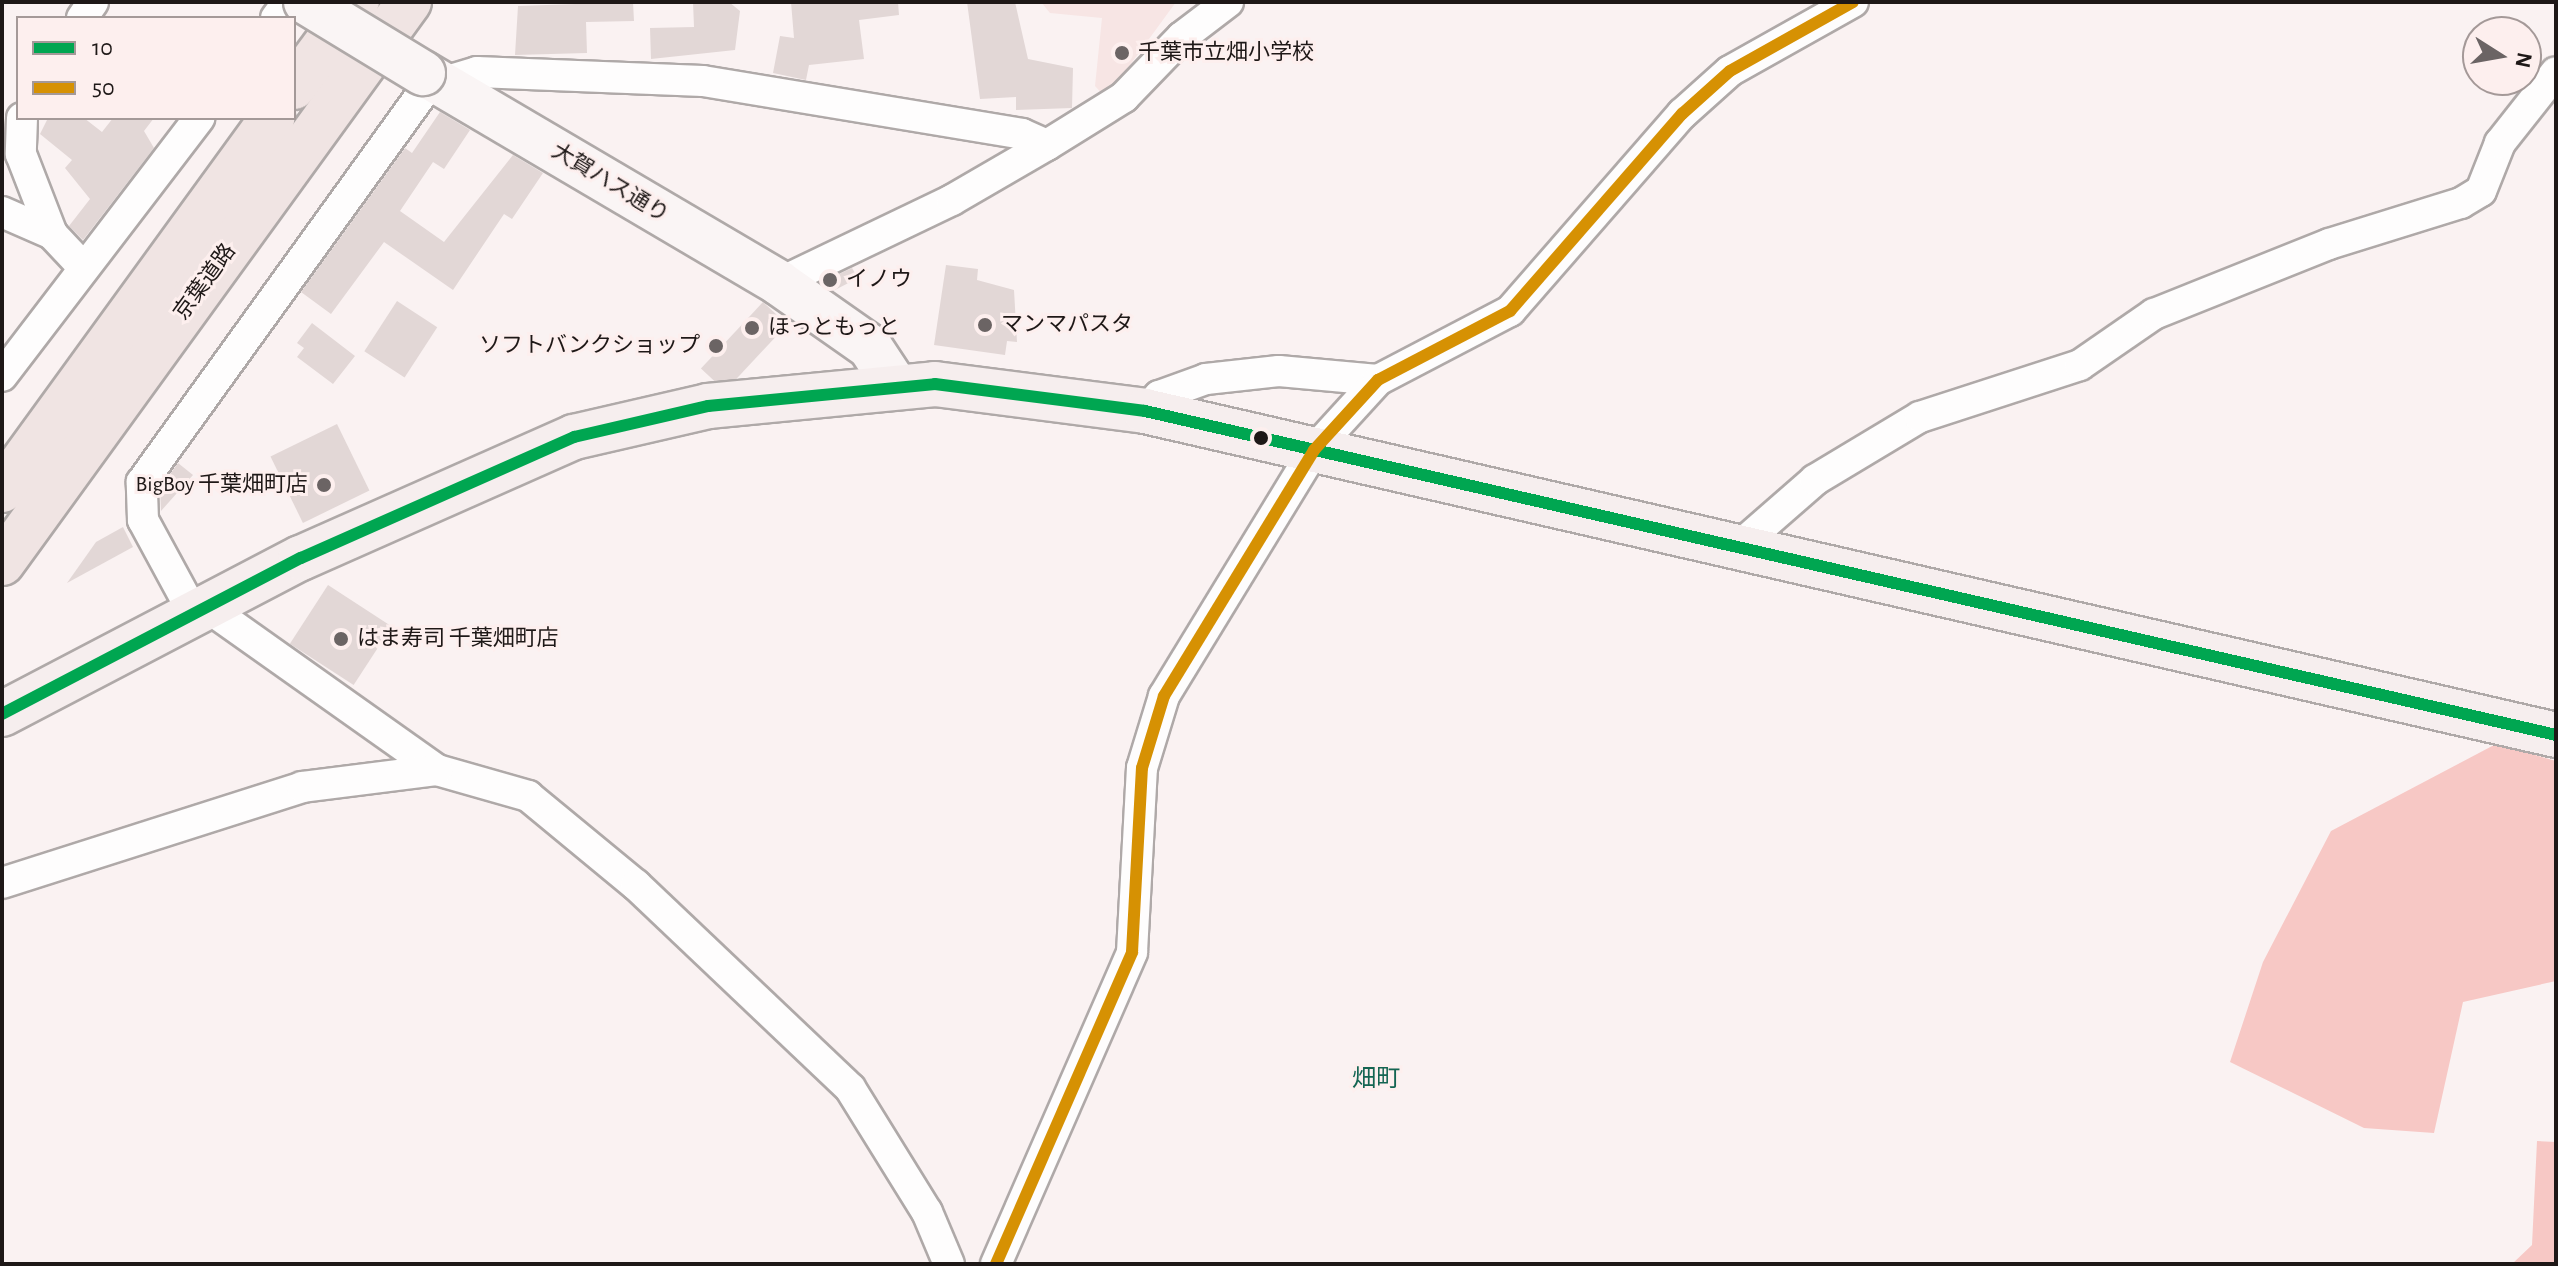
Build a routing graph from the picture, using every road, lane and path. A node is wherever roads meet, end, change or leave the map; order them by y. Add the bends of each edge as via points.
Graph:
1 (306, 2) edge
2 (357, 2) edge
3 (409, 2) edge
4 (1228, 2) edge
5 (1853, 2) edge
6 (2556, 72) edge
7 (430, 77) junction
8 (296, 84) edge
9 (22, 120) edge
10 (197, 120) edge
11 (271, 120) edge
12 (1047, 145) junction
13 (2, 212) edge
14 (52, 234) junction
15 (83, 267) junction
16 (779, 283) junction
17 (2, 376) edge
18 (1378, 380) junction
19 (895, 385) junction
20 (1145, 411) junction
21 (1314, 450) junction
22 (2, 490) edge
23 (1736, 549) junction
24 (2, 563) edge
25 (200, 611) junction
26 (2, 714) edge
27 (2556, 735) edge
28 (437, 770) junction
29 (2, 883) edge
30 (949, 1264) edge
31 (996, 1264) edge

1 - 7 street, 大賀ハス通り, bridge
2 - 8 highway
3 - 24 highway, 京葉道路
4 - 12 street via 1182,37 1124,97
5 - 18 street via 1768,45 1682,114 1510,311
6 - 23 street via 2500,143 2481,191 2461,203 2329,244 2154,314 2080,365 1920,417 1815,480
7 - 12 street via 571,71 703,81 1022,134
7 - 16 street, 大賀ハス通り
7 - 25 street via 142,482 143,520
9 - 14 street via 21,154
10 - 15 street
11 - 22 highway, 京葉道路
12 - 16 street via 952,200
13 - 14 street
14 - 15 street
15 - 17 street
16 - 19 street, 大賀ハス通り via 870,347
18 - 20 street via 1279,371 1206,379 1159,396
18 - 21 street
19 - 20 main road via 978,388
19 - 25 main road via 708,406 574,437 462,481
20 - 21 main road
21 - 23 main road
21 - 31 street via 1164,696 1142,768 1132,952
23 - 27 main road
25 - 26 main road
25 - 28 street
28 - 29 street via 302,787
28 - 30 street via 528,796 636,885 850,1088 927,1212

